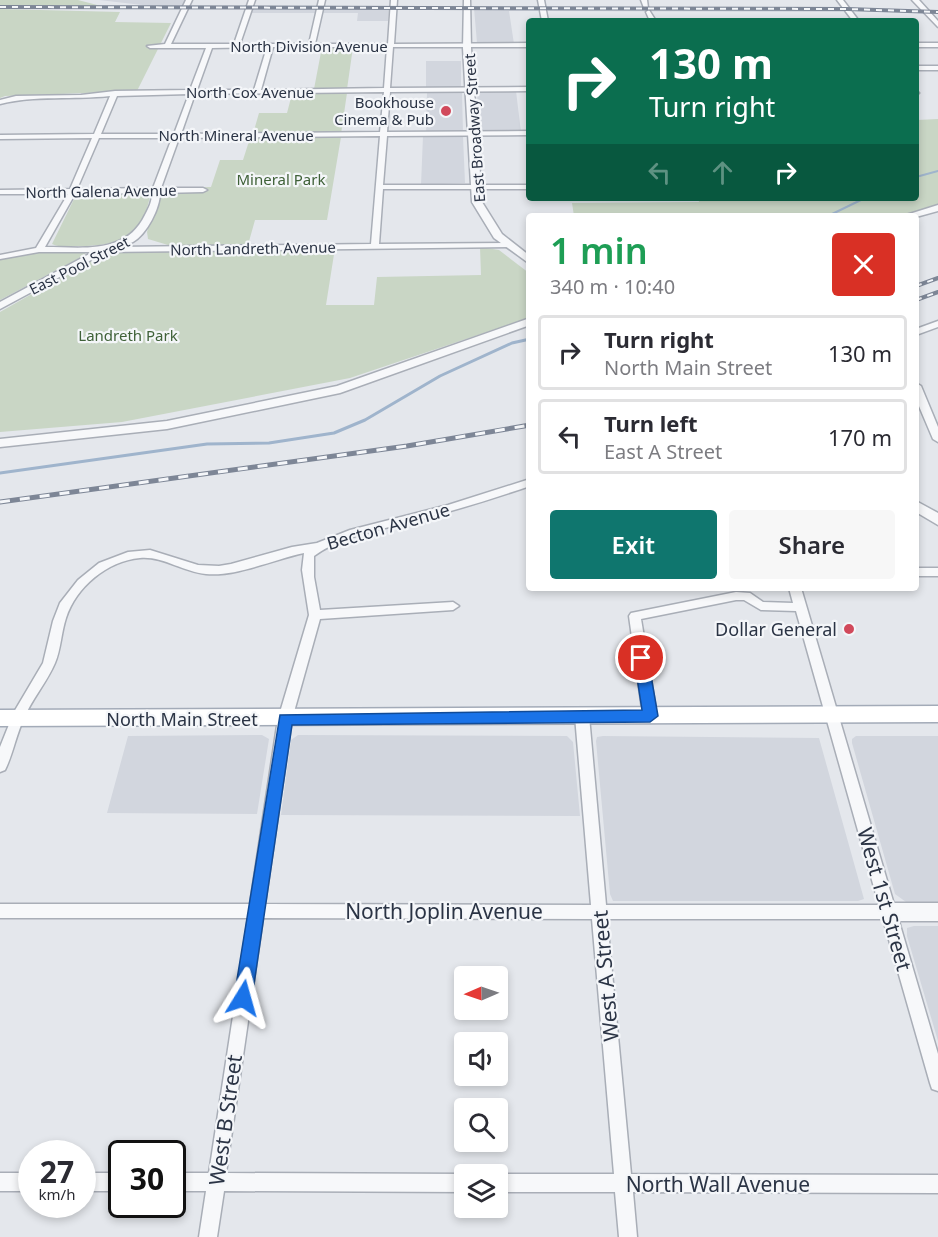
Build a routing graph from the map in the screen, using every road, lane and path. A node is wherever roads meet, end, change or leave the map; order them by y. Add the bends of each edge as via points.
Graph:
1 (189, 0) edge
2 (252, 0) edge
3 (322, 0) edge
4 (394, 0) edge
5 (467, 0) edge
6 (541, 0) edge
7 (644, 0) edge
8 (840, 0) edge
9 (915, 0) edge
10 (544, 18) edge
11 (652, 18) edge
12 (854, 18) edge
13 (938, 25) edge
14 (390, 45) junction
15 (468, 45) junction
16 (526, 45) edge
17 (919, 45) edge
18 (938, 45) edge
19 (150, 46) dead end
20 (167, 46) junction
21 (210, 46) junction
22 (236, 46) junction
23 (270, 46) junction
24 (312, 46) junction
25 (919, 68) edge
26 (938, 68) edge
27 (526, 89) edge
28 (387, 90) junction
29 (470, 90) junction
30 (193, 92) junction
31 (257, 92) junction
32 (115, 93) junction
33 (3, 101) edge
34 (526, 133) edge
35 (472, 134) junction
36 (176, 135) junction
37 (384, 135) junction
38 (96, 136) junction
39 (0, 137) edge
40 (475, 187) junction
41 (526, 187) edge
42 (381, 188) junction
43 (203, 190) dead end
44 (156, 191) junction
45 (0, 192) edge
46 (72, 193) junction
47 (938, 208) edge
48 (919, 213) edge
49 (507, 245) junction
50 (375, 246) junction
51 (39, 250) junction
52 (103, 250) junction
53 (0, 257) edge
54 (526, 258) edge
55 (0, 306) edge
56 (526, 322) edge
57 (938, 324) edge
58 (919, 331) edge
59 (919, 392) edge
60 (926, 407) junction
61 (938, 407) edge
62 (938, 440) edge
63 (0, 443) edge
64 (526, 483) edge
65 (919, 507) edge
66 (938, 520) edge
67 (317, 547) junction
68 (919, 572) edge
69 (938, 572) edge
70 (796, 591) edge
71 (453, 606) dead end
72 (800, 607) junction
73 (315, 615) junction
74 (938, 714) edge
75 (832, 715) junction
76 (582, 716) junction
77 (650, 716) junction
78 (9, 718) edge
79 (285, 719) junction
80 (0, 766) edge
81 (0, 911) edge
82 (256, 911) junction
83 (599, 911) junction
84 (889, 912) junction
85 (938, 912) edge
86 (938, 1083) edge
87 (0, 1182) edge
88 (18, 1182) edge
89 (186, 1182) edge
90 (216, 1183) junction
91 (454, 1183) edge
92 (508, 1183) edge
93 (623, 1184) junction
94 (938, 1184) edge
95 (208, 1237) edge
96 (628, 1237) edge

1 - 20 street
2 - 22 street
3 - 24 street
4 - 14 street
5 - 15 street, East Broadway Street
6 - 10 street
7 - 11 street
8 - 12 street
9 - 13 street
14 - 15 street, North Division Avenue
14 - 24 street, North Division Avenue
14 - 28 street
15 - 16 street, North Division Avenue
15 - 29 street, East Broadway Street
17 - 18 street
19 - 20 street, North Division Avenue
20 - 21 street, North Division Avenue
21 - 22 street, North Division Avenue
21 - 30 street, East Pool Street
22 - 23 street, North Division Avenue
23 - 24 street, North Division Avenue
23 - 31 street
25 - 26 street
27 - 29 street, North Cox Avenue
28 - 29 street, North Cox Avenue
28 - 31 street, North Cox Avenue
28 - 37 street
29 - 35 street, East Broadway Street
30 - 31 street, North Cox Avenue
30 - 32 street, North Cox Avenue
30 - 36 street, East Pool Street
32 - 33 street, North Cox Avenue
32 - 38 street
34 - 35 street, North Mineral Avenue
35 - 37 street, North Mineral Avenue
35 - 40 street, East Broadway Street
36 - 37 street, North Mineral Avenue
36 - 38 street, North Mineral Avenue
36 - 44 street, East Pool Street
37 - 42 street
38 - 39 street, North Mineral Avenue
38 - 46 street
40 - 41 street
40 - 42 street
40 - 49 street, East Broadway Street via 482,214
42 - 50 street
43 - 44 street, North Galena Avenue
44 - 46 street, North Galena Avenue
44 - 52 street, East Pool Street via 156,201 140,232 124,244
45 - 46 street, North Galena Avenue
46 - 51 street
47 - 48 street
49 - 50 street, North Landreth Avenue
49 - 54 street, East Broadway Street
50 - 52 street, North Landreth Avenue
51 - 52 street, North Landreth Avenue
51 - 53 street, North Landreth Avenue
52 - 55 street, East Pool Street
56 - 63 street via 340,389 167,425
57 - 58 street
59 - 60 street
60 - 61 street
60 - 62 street
64 - 67 street, Becton Avenue
65 - 66 street
67 - 73 street, Becton Avenue via 309,554 306,565
67 - 78 street via 212,571 151,554 124,556 85,579 63,607 48,664
68 - 69 street
70 - 72 street, West 1st Street
71 - 73 street
72 - 75 street, West 1st Street
72 - 77 street via 762,606 746,596 736,596 635,615
73 - 79 street, Becton Avenue
74 - 75 main road, North Main Street
75 - 77 main road, North Main Street
75 - 84 street, West 1st Street
76 - 77 main road, North Main Street
76 - 79 main road, North Main Street
76 - 83 street, West A Street
78 - 79 main road, North Main Street
78 - 80 street
79 - 82 street, West B Street
81 - 82 street, North Joplin Avenue
82 - 83 street, North Joplin Avenue
82 - 90 street, West B Street
83 - 84 street, North Joplin Avenue
83 - 93 street, West A Street
84 - 85 street
84 - 86 street, West 1st Street
87 - 88 street
89 - 90 street
90 - 91 street
90 - 95 street, West B Street
92 - 93 street, North Wall Avenue
93 - 94 street, North Wall Avenue
93 - 96 street, West A Street

